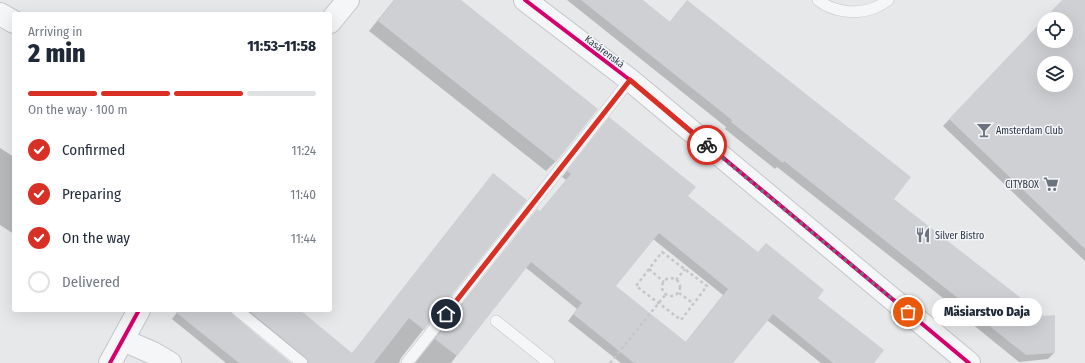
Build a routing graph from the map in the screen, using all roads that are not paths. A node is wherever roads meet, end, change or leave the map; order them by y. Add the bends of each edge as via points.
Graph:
1 (348, 0) edge
2 (525, 0) edge
3 (818, 0) edge
4 (888, 0) edge
5 (0, 14) edge
6 (332, 20) edge
7 (12, 21) edge
8 (630, 80) junction
9 (138, 312) edge
10 (239, 312) edge
11 (496, 321) dead end
12 (123, 340) junction
13 (110, 363) edge
14 (170, 363) edge
15 (302, 363) edge
16 (408, 363) edge
17 (549, 363) edge
18 (969, 363) edge

1 - 6 street
2 - 8 street, Kasárenská
3 - 4 lane via 826,6 859,11 875,8
5 - 7 street
8 - 16 lane
8 - 18 street, Kasárenská
9 - 12 street
10 - 15 lane
11 - 17 lane
12 - 13 street
12 - 14 street

